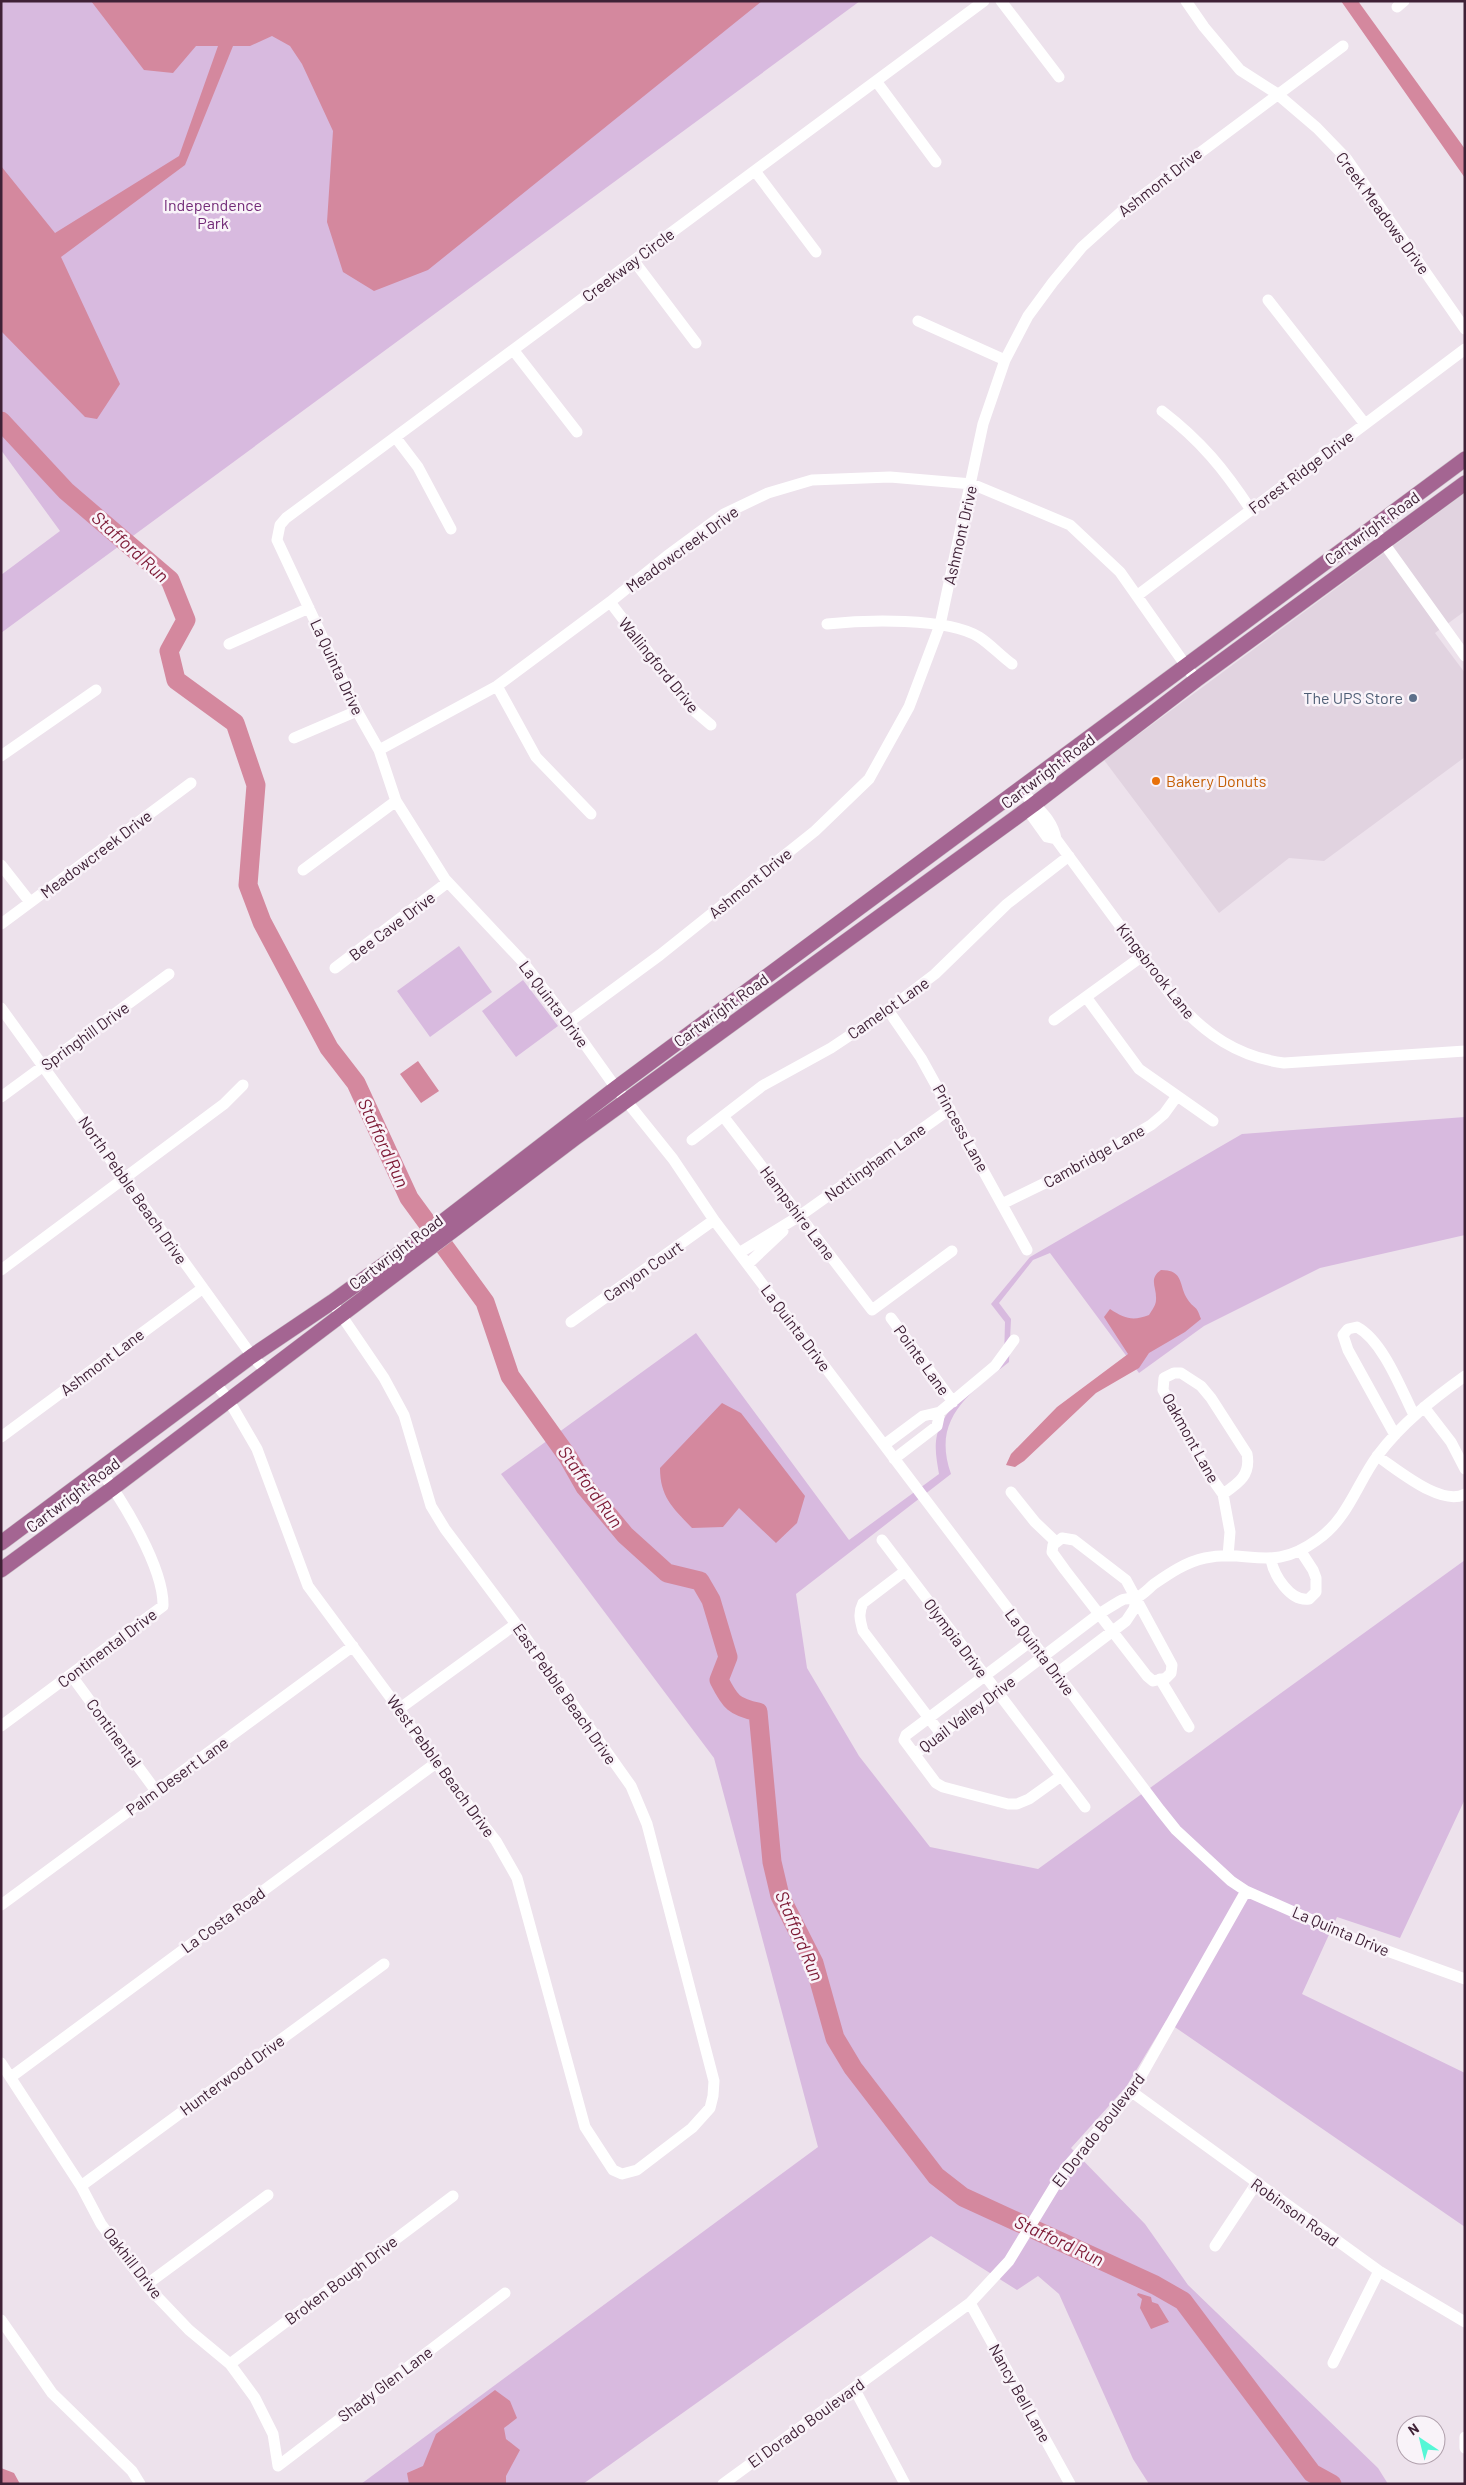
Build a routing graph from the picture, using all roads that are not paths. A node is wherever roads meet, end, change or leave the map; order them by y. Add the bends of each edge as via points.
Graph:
1 (984, 1) edge
2 (1002, 1) edge
3 (1186, 1) edge
4 (1343, 46) dead end
5 (1059, 76) dead end
6 (876, 81) junction
7 (1276, 93) junction
8 (936, 162) dead end
9 (755, 171) junction
10 (816, 252) dead end
11 (634, 261) junction
12 (1268, 300) dead end
13 (918, 321) dead end
14 (1465, 329) edge
15 (696, 343) dead end
16 (1465, 349) edge
17 (514, 351) junction
18 (1006, 360) junction
19 (1162, 411) dead end
20 (1365, 424) junction
21 (577, 432) dead end
22 (396, 438) junction
23 (1465, 459) edge
24 (1465, 483) edge
25 (972, 484) junction
26 (1251, 510) junction
27 (1373, 528) junction
28 (451, 529) dead end
29 (277, 533) joint
30 (1383, 542) junction
31 (1138, 595) junction
32 (610, 602) junction
33 (309, 608) junction
34 (827, 624) dead end
35 (940, 625) junction
36 (229, 644) dead end
37 (1465, 656) edge
38 (1012, 664) dead end
39 (1185, 665) junction
40 (1196, 680) junction
41 (497, 686) junction
42 (96, 690) dead end
43 (356, 710) junction
44 (711, 725) dead end
45 (294, 738) dead end
46 (379, 750) junction
47 (1, 756) edge
48 (191, 783) dead end
49 (1022, 790) junction
50 (396, 801) junction
51 (1033, 805) junction
52 (591, 814) dead end
53 (1069, 856) junction
54 (1, 864) edge
55 (303, 870) dead end
56 (448, 882) junction
57 (30, 902) junction
58 (1, 924) edge
59 (1141, 957) junction
60 (334, 968) dead end
61 (169, 974) dead end
62 (1086, 997) junction
63 (1, 1008) edge
64 (888, 1010) junction
65 (1054, 1020) dead end
66 (569, 1022) junction
67 (1465, 1051) edge
68 (45, 1065) junction
69 (243, 1085) dead end
70 (616, 1088) junction
71 (1177, 1096) junction
72 (1, 1097) edge
73 (626, 1100) junction
74 (950, 1109) junction
75 (723, 1116) junction
76 (1213, 1121) dead end
77 (692, 1140) dead end
78 (124, 1179) junction
79 (478, 1202) junction
80 (1002, 1204) junction
81 (801, 1215) junction
82 (714, 1220) junction
83 (1027, 1250) dead end
84 (952, 1251) dead end
85 (739, 1252) junction
86 (748, 1264) junction
87 (1, 1270) edge
88 (203, 1288) junction
89 (332, 1302) junction
90 (341, 1315) junction
91 (891, 1318) dead end
92 (572, 1322) dead end
93 (1014, 1340) dead end
94 (252, 1356) junction
95 (266, 1371) junction
96 (1465, 1376) edge
97 (215, 1383) junction
98 (228, 1399) junction
99 (953, 1402) junction
100 (1424, 1407) junction
101 (940, 1412) junction
102 (1414, 1415) junction
103 (1395, 1435) junction
104 (1, 1437) edge
105 (884, 1445) junction
106 (1377, 1456) junction
107 (894, 1459) junction
108 (1465, 1469) edge
109 (100, 1470) junction
110 (113, 1488) junction
111 (1011, 1492) dead end
112 (1223, 1494) junction
113 (1465, 1494) edge
114 (882, 1540) dead end
115 (1057, 1540) junction
116 (1, 1543) edge
117 (1300, 1550) junction
118 (1228, 1556) junction
119 (1271, 1560) junction
120 (1, 1570) edge
121 (905, 1571) junction
122 (1137, 1598) junction
123 (1099, 1614) junction
124 (516, 1624) junction
125 (1112, 1632) junction
126 (1031, 1641) junction
127 (353, 1646) junction
128 (1043, 1656) junction
129 (1056, 1674) junction
130 (71, 1675) junction
131 (985, 1676) junction
132 (1160, 1679) junction
133 (997, 1692) junction
134 (399, 1709) junction
135 (928, 1718) junction
136 (1, 1726) edge
137 (1189, 1727) dead end
138 (941, 1734) junction
139 (915, 1754) junction
140 (436, 1763) junction
141 (1061, 1776) junction
142 (156, 1791) junction
143 (1085, 1807) dead end
144 (1246, 1891) junction
145 (1, 1905) edge
146 (384, 1964) dead end
147 (1465, 1979) edge
148 (1, 2064) edge
149 (11, 2077) junction
150 (1132, 2092) junction
151 (616, 2171) joint
152 (1256, 2184) junction
153 (81, 2186) junction
154 (268, 2195) dead end
155 (453, 2196) dead end
156 (1215, 2246) dead end
157 (1379, 2271) junction
158 (146, 2285) junction
159 (505, 2293) dead end
160 (970, 2303) junction
161 (1, 2320) edge
162 (1465, 2322) edge
163 (1332, 2363) dead end
164 (230, 2364) junction
165 (854, 2388) junction
166 (1465, 2437) edge
167 (1465, 2448) edge
168 (275, 2450) joint
169 (728, 2482) edge
170 (140, 2484) edge
171 (905, 2484) edge
172 (1070, 2484) edge

1 - 6 street, Creekway Circle
2 - 5 street
3 - 7 street, Creek Meadows Drive via 1240,70
4 - 7 street, Ashmont Drive
6 - 8 street
6 - 9 street, Creekway Circle
7 - 14 street, Creek Meadows Drive via 1346,158
7 - 18 street, Ashmont Drive via 1122,211 1082,247 1028,316
9 - 10 street
9 - 11 street, Creekway Circle
11 - 15 street
11 - 17 street, Creekway Circle
12 - 20 street
13 - 18 street
16 - 20 street, Forest Ridge Drive
17 - 21 street
17 - 22 street, Creekway Circle
18 - 25 street, Ashmont Drive via 983,424
19 - 26 street via 1190,433 1224,470
20 - 26 street, Forest Ridge Drive
22 - 28 street via 418,467
22 - 29 street, Creekway Circle via 286,518
23 - 27 main road, Cartwright Road
24 - 30 main road, Cartwright Road
25 - 31 street, Meadowcreek Drive via 1070,525 1120,572
25 - 32 street, Meadowcreek Drive via 890,477 812,480 768,493 724,514
25 - 35 street, Ashmont Drive
26 - 31 street, Forest Ridge Drive
27 - 30 street
27 - 39 main road, Cartwright Road
29 - 33 street, La Quinta Drive via 277,540
30 - 37 street
30 - 40 main road, Cartwright Road
31 - 39 street, Meadowcreek Drive
32 - 41 street, Meadowcreek Drive
32 - 44 street, Wallingford Drive via 691,708
33 - 36 street
33 - 43 street, La Quinta Drive
34 - 35 street via 863,621
35 - 38 street via 978,636
35 - 66 street, Ashmont Drive via 909,707 869,779 815,831 660,955
39 - 40 street, Meadowcreek Drive
39 - 49 main road, Cartwright Road
40 - 51 main road, Cartwright Road
41 - 46 street, Meadowcreek Drive
41 - 52 street via 536,756
42 - 47 street
43 - 45 street
43 - 46 street, La Quinta Drive
46 - 50 street, La Quinta Drive
48 - 57 street, Meadowcreek Drive
49 - 51 street, Kingsbrook Lane
49 - 70 main road, Cartwright Road
50 - 55 street
50 - 56 street, La Quinta Drive
51 - 53 street, Kingsbrook Lane via 1041,809
51 - 73 main road, Cartwright Road
53 - 59 street, Kingsbrook Lane
53 - 64 street, Camelot Lane via 1007,904 935,974
54 - 57 street
56 - 60 street, Bee Cave Drive
56 - 66 street, La Quinta Drive via 522,962
57 - 58 street, Meadowcreek Drive
59 - 62 street
59 - 67 street, Kingsbrook Lane via 1189,1017 1223,1044 1262,1060 1311,1062
61 - 68 street, Springhill Drive
62 - 65 street
62 - 71 street via 1139,1068
63 - 68 street, North Pebble Beach Drive
64 - 74 street, Princess Lane
64 - 75 street, Camelot Lane via 831,1048 762,1086
66 - 70 street, La Quinta Drive
68 - 72 street, Springhill Drive
68 - 78 street, North Pebble Beach Drive
69 - 78 street via 224,1104
70 - 73 street, La Quinta Drive
70 - 79 main road, Cartwright Road
71 - 76 street
71 - 80 street, Cambridge Lane via 1151,1125 1086,1164
73 - 79 main road, Cartwright Road
73 - 82 street, La Quinta Drive
74 - 80 street, Princess Lane
74 - 81 street, Nottingham Lane
75 - 77 street, Camelot Lane
75 - 81 street, Hampshire Lane
78 - 87 street
78 - 88 street, North Pebble Beach Drive
79 - 89 main road, Cartwright Road via 393,1256
79 - 90 main road, Cartwright Road via 396,1274
80 - 83 street, Princess Lane
81 - 84 street, Hampshire Lane via 872,1310
81 - 85 street, Nottingham Lane
81 - 86 street, Nottingham Lane
82 - 85 street, La Quinta Drive
82 - 92 street, Canyon Court
85 - 86 street, La Quinta Drive
86 - 105 street, La Quinta Drive
88 - 94 street, North Pebble Beach Drive
88 - 104 street, Ashmont Lane
89 - 90 street, East Pebble Beach Drive
89 - 94 main road, Cartwright Road
90 - 95 main road, Cartwright Road
90 - 124 street, East Pebble Beach Drive via 384,1378 404,1415 431,1506
91 - 99 street, Pointe Lane
93 - 99 street via 995,1366
94 - 95 street, North Pebble Beach Drive
94 - 97 main road, Cartwright Road
95 - 98 main road, Cartwright Road
96 - 100 street
97 - 98 street, West Pebble Beach Drive
97 - 109 main road, Cartwright Road
98 - 110 main road, Cartwright Road
98 - 127 street, West Pebble Beach Drive via 257,1449 308,1586
99 - 101 street
100 - 102 street
100 - 108 street via 1451,1442
101 - 105 street via 923,1416
101 - 107 street via 937,1426
102 - 103 street
102 - 103 street via 1379,1349 1362,1329 1348,1329 1344,1335 1348,1350
103 - 106 street
105 - 107 street, La Quinta Drive
106 - 113 street via 1427,1489 1445,1496
106 - 117 street via 1341,1516 1317,1541
107 - 126 street, La Quinta Drive
109 - 110 street, Continental Drive
109 - 116 main road, Cartwright Road
110 - 120 main road, Cartwright Road
110 - 130 street, Continental Drive via 150,1557 164,1592 163,1606
111 - 115 street via 1035,1522
112 - 112 street, Oakmont Lane via 1246,1476 1247,1454 1201,1386 1181,1373 1169,1375 1164,1378 1163,1390
112 - 118 street, Oakmont Lane via 1230,1532
114 - 121 street, Olympia Drive
115 - 122 street via 1074,1540 1126,1580
115 - 123 street via 1052,1552
117 - 119 street
117 - 119 street via 1316,1578 1316,1592 1308,1599 1301,1599 1288,1590 1273,1571
118 - 119 street
118 - 122 street via 1190,1562
121 - 131 street, Olympia Drive
121 - 135 street via 864,1603 859,1611 860,1620 863,1631
122 - 123 street, Quail Valley Drive via 1123,1599
122 - 125 street via 1126,1620
122 - 132 street via 1172,1665 1172,1673
123 - 125 street
123 - 128 street, Quail Valley Drive
124 - 134 street
124 - 151 street, East Pebble Beach Drive via 631,1786 647,1824 714,2081 712,2102 692,2128 637,2170 622,2174
125 - 129 street
125 - 132 street via 1147,1676 1153,1681
126 - 128 street, La Quinta Drive
126 - 131 street, Quail Valley Drive
127 - 134 street, West Pebble Beach Drive
127 - 142 street, Palm Desert Lane
128 - 129 street, La Quinta Drive
128 - 133 street, Quail Valley Drive
129 - 144 street, La Quinta Drive via 1176,1830
130 - 136 street, Continental Drive
130 - 142 street, Continental
131 - 133 street, Olympia Drive
131 - 135 street, Quail Valley Drive
132 - 137 street
133 - 138 street, Quail Valley Drive
133 - 141 street, Olympia Drive
134 - 140 street, West Pebble Beach Drive
135 - 138 street
135 - 139 street, Quail Valley Drive via 904,1740
138 - 139 street, Quail Valley Drive
139 - 141 street via 936,1783 943,1787 1008,1804 1029,1799
140 - 149 street, La Costa Road
140 - 151 street, West Pebble Beach Drive via 496,1841 516,1878 585,2127
141 - 143 street, Olympia Drive
142 - 145 street, Palm Desert Lane
144 - 147 street, La Quinta Drive via 1357,1940
144 - 150 street, El Dorado Boulevard
146 - 153 street, Hunterwood Drive
148 - 149 street, Oakhill Drive
149 - 153 street, Oakhill Drive
150 - 152 street, Robinson Road
150 - 160 street, El Dorado Boulevard via 1065,2169 1009,2261
152 - 156 street
152 - 157 street, Robinson Road
153 - 158 street, Oakhill Drive via 102,2224
154 - 158 street
155 - 164 street, Broken Bough Drive
157 - 162 street, Robinson Road
157 - 163 street
158 - 164 street, Oakhill Drive via 190,2330
159 - 168 street, Shady Glen Lane via 278,2466
160 - 165 street, El Dorado Boulevard
160 - 172 street, Nancy Bell Lane
161 - 170 street via 52,2393 132,2471
164 - 168 street, Oakhill Drive via 255,2398 273,2434
165 - 169 street, El Dorado Boulevard
165 - 171 street
166 - 167 street

